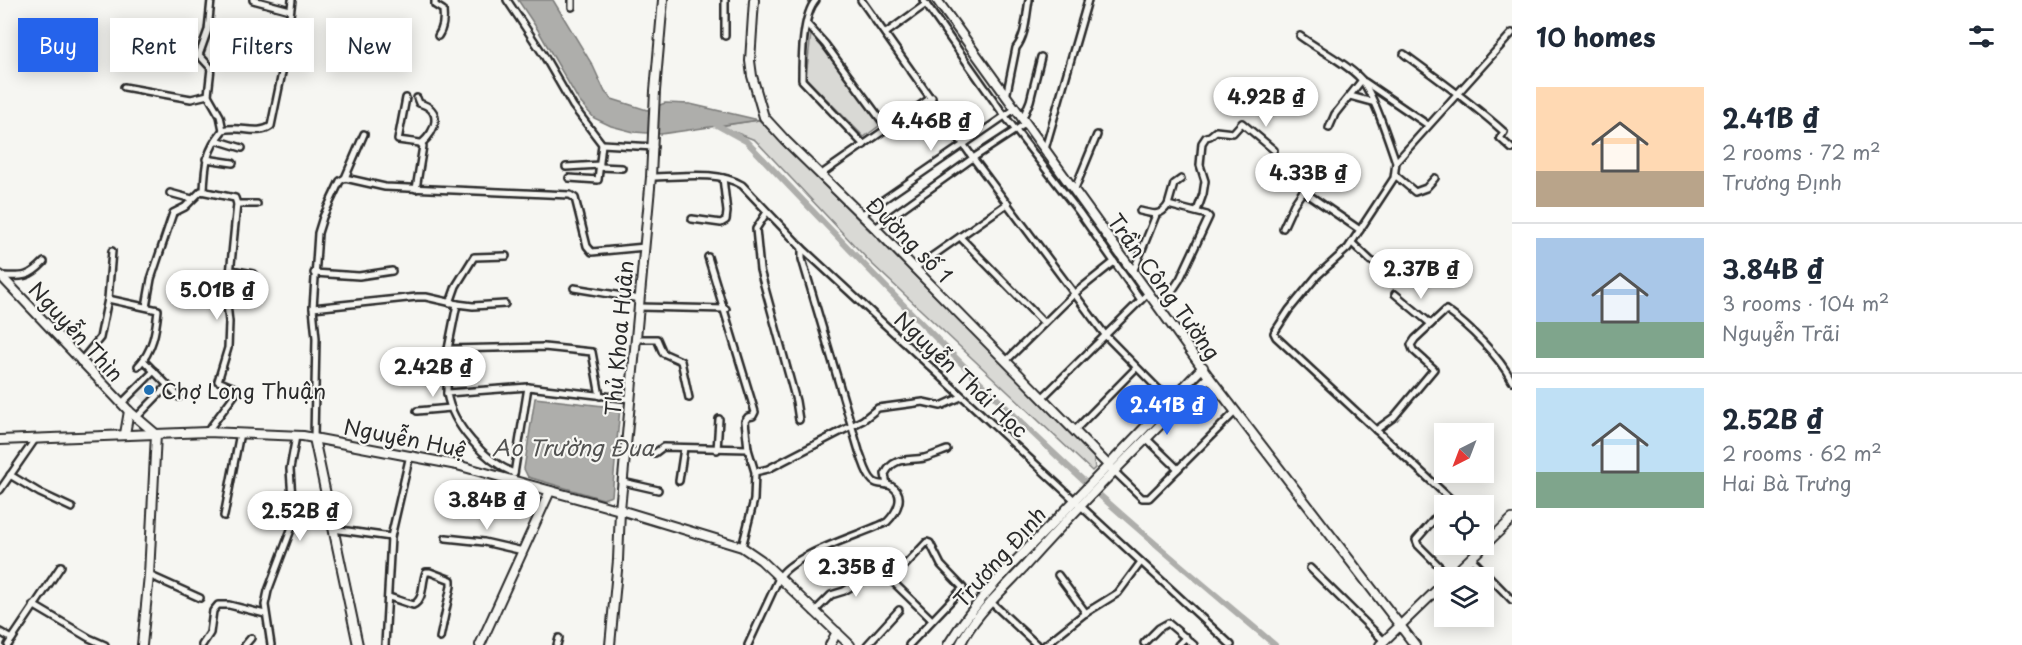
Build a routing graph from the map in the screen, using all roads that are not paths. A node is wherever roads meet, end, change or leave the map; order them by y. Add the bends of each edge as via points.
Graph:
1 (211, 0) edge
2 (253, 0) edge
3 (292, 0) edge
4 (435, 0) edge
5 (507, 0) edge
6 (572, 0) edge
7 (663, 0) edge
8 (725, 0) edge
9 (754, 0) edge
10 (816, 0) edge
11 (861, 0) edge
12 (937, 0) edge
13 (1027, 0) edge
14 (1088, 0) edge
15 (924, 2) edge
16 (572, 8) dead end
17 (291, 10) junction
18 (807, 24) junction
19 (886, 33) junction
20 (1512, 33) edge
21 (438, 36) dead end
22 (725, 36) dead end
23 (1300, 36) dead end
24 (1404, 54) dead end
25 (1041, 57) dead end
26 (1363, 81) junction
27 (124, 87) dead end
28 (1458, 92) junction
29 (208, 94) junction
30 (1350, 96) junction
31 (932, 97) junction
32 (1006, 97) junction
33 (406, 98) dead end
34 (417, 98) dead end
35 (1372, 102) junction
36 (1015, 109) junction
37 (1004, 115) junction
38 (1023, 122) junction
39 (1428, 125) junction
40 (887, 128) junction
41 (1329, 128) dead end
42 (223, 130) junction
43 (1015, 130) junction
44 (364, 134) dead end
45 (1097, 135) dead end
46 (216, 140) junction
47 (964, 143) junction
48 (421, 144) junction
49 (602, 144) junction
50 (654, 144) junction
51 (864, 145) junction
52 (242, 148) dead end
53 (1512, 149) edge
54 (1044, 150) junction
55 (1274, 150) dead end
56 (973, 158) junction
57 (206, 159) junction
58 (1396, 162) junction
59 (233, 163) dead end
60 (600, 166) junction
61 (566, 167) dead end
62 (622, 168) dead end
63 (1317, 171) dead end
64 (820, 175) junction
65 (1395, 175) junction
66 (651, 177) junction
67 (345, 178) junction
68 (569, 178) dead end
69 (723, 178) junction
70 (1435, 178) dead end
71 (1181, 179) dead end
72 (416, 189) junction
73 (204, 190) junction
74 (1074, 191) junction
75 (1303, 191) junction
76 (170, 193) dead end
77 (192, 199) junction
78 (1008, 203) junction
79 (237, 204) junction
80 (257, 204) dead end
81 (1168, 205) junction
82 (1140, 211) dead end
83 (1197, 211) junction
84 (766, 212) junction
85 (861, 215) junction
86 (1156, 215) junction
87 (692, 219) dead end
88 (875, 228) junction
89 (1283, 228) dead end
90 (1360, 230) junction
91 (960, 237) junction
92 (1352, 243) junction
93 (645, 247) junction
94 (802, 248) junction
95 (112, 251) dead end
96 (506, 256) dead end
97 (708, 257) dead end
98 (44, 262) dead end
99 (1114, 262) junction
100 (1378, 264) dead end
101 (914, 269) junction
102 (231, 270) junction
103 (392, 271) dead end
104 (1133, 272) junction
105 (314, 273) junction
106 (253, 274) dead end
107 (2, 278) edge
108 (574, 288) dead end
109 (1148, 293) junction
110 (1074, 294) junction
111 (1395, 294) dead end
112 (108, 299) junction
113 (1141, 300) junction
114 (453, 303) junction
115 (640, 303) junction
116 (505, 304) dead end
117 (146, 307) junction
118 (313, 308) junction
119 (726, 309) junction
120 (1160, 309) junction
121 (1043, 322) junction
122 (1431, 324) junction
123 (1106, 336) junction
124 (637, 339) junction
125 (448, 349) junction
126 (143, 360) junction
127 (1006, 361) junction
128 (80, 362) junction
129 (138, 366) dead end
130 (1203, 367) junction
131 (1136, 368) junction
132 (154, 371) junction
133 (1209, 377) junction
134 (1511, 380) edge
135 (167, 386) junction
136 (528, 387) junction
137 (447, 393) junction
138 (600, 396) junction
139 (179, 397) dead end
140 (961, 397) junction
141 (689, 398) dead end
142 (1042, 398) junction
143 (631, 399) junction
144 (1170, 401) junction
145 (122, 403) junction
146 (451, 408) junction
147 (129, 411) junction
148 (417, 411) dead end
149 (1236, 411) junction
150 (136, 418) junction
151 (719, 419) dead end
152 (799, 420) dead end
153 (852, 426) junction
154 (1075, 430) junction
155 (1376, 430) junction
156 (207, 432) junction
157 (240, 433) junction
158 (125, 434) junction
159 (156, 434) junction
160 (296, 436) junction
161 (36, 438) junction
162 (314, 438) junction
163 (1146, 438) junction
164 (0, 440) edge
165 (684, 448) junction
166 (748, 449) junction
167 (717, 450) junction
168 (947, 450) dead end
169 (626, 451) junction
170 (410, 455) junction
171 (1108, 464) junction
172 (1179, 469) junction
173 (1114, 471) junction
174 (755, 472) junction
175 (10, 475) junction
176 (514, 477) junction
177 (679, 481) dead end
178 (623, 482) junction
179 (887, 485) junction
180 (0, 490) edge
181 (658, 490) dead end
182 (550, 491) junction
183 (1448, 495) edge
184 (1077, 496) junction
185 (1081, 506) junction
186 (72, 508) dead end
187 (620, 510) junction
188 (224, 516) dead end
189 (1512, 519) edge
190 (1434, 520) edge
191 (333, 529) junction
192 (1494, 536) edge
193 (391, 537) junction
194 (446, 538) dead end
195 (742, 547) junction
196 (523, 550) junction
197 (1474, 555) edge
198 (1471, 558) junction
199 (1141, 562) junction
200 (879, 564) dead end
201 (61, 566) dead end
202 (1440, 567) edge
203 (1461, 567) edge
204 (1310, 568) dead end
205 (149, 575) junction
206 (1058, 575) dead end
207 (779, 578) junction
208 (1434, 593) edge
209 (985, 595) junction
210 (389, 597) junction
211 (200, 598) dead end
212 (1512, 600) edge
213 (992, 602) junction
214 (33, 605) junction
215 (899, 610) dead end
216 (814, 612) junction
217 (1086, 613) junction
218 (265, 614) junction
219 (932, 620) junction
220 (1400, 625) junction
221 (0, 632) edge
222 (837, 632) junction
223 (1186, 637) junction
224 (251, 638) dead end
225 (440, 638) dead end
226 (559, 638) dead end
227 (12, 639) junction
228 (1144, 643) dead end
229 (1382, 643) edge
230 (8, 645) edge
231 (105, 645) edge
232 (142, 645) edge
233 (202, 645) edge
234 (245, 645) edge
235 (271, 645) edge
236 (358, 645) edge
237 (386, 645) edge
238 (480, 645) edge
239 (557, 645) edge
240 (610, 645) edge
241 (748, 645) edge
242 (830, 645) edge
243 (850, 645) edge
244 (867, 645) edge
245 (909, 645) edge
246 (948, 645) edge
247 (960, 645) edge
248 (1036, 645) edge
249 (1045, 645) edge
250 (1178, 645) edge
251 (1194, 645) edge
252 (1231, 645) edge
253 (1415, 645) edge

1 - 29 street via 208,30 199,55 211,68
2 - 17 street
3 - 17 street
4 - 21 street via 444,12
5 - 49 street via 573,106
6 - 16 street
7 - 50 main road, Thủ Khoa Huân
8 - 22 street
9 - 64 main road, Đường số 1 via 750,61 764,117
10 - 18 street
11 - 19 street
12 - 32 main road, Trần Công Tường
13 - 32 street via 1021,42 1016,48
14 - 54 street
15 - 19 street
15 - 37 street, Trần Công Tường
17 - 42 street via 271,126 260,131
18 - 40 street
18 - 51 street via 802,80
19 - 31 street
20 - 28 street
23 - 26 street
24 - 28 street
25 - 38 street
26 - 30 street
26 - 35 street
26 - 39 street
27 - 29 street via 191,99
28 - 39 street
28 - 53 street via 1504,132 1500,138
29 - 42 street
30 - 35 street
30 - 41 street
31 - 40 street
31 - 47 street
32 - 36 main road, Trần Công Tường
33 - 48 street via 398,140
34 - 48 street via 429,107 435,121 431,135
35 - 58 street
36 - 37 street
36 - 38 main road, Trần Công Tường
37 - 43 street, Trần Công Tường
37 - 47 street
38 - 43 street
38 - 54 main road, Trần Công Tường
39 - 58 street
40 - 51 street
42 - 46 street
43 - 56 street
43 - 99 street, Trần Công Tường
44 - 67 street
45 - 74 street
46 - 52 street
46 - 57 street
47 - 56 street
47 - 85 street
48 - 72 street
49 - 50 street
49 - 60 street
50 - 66 main road, Thủ Khoa Huân
51 - 64 street
54 - 74 main road, Trần Công Tường
55 - 83 street via 1242,123 1233,133 1216,131 1206,137 1200,165 1205,179
56 - 78 street
56 - 88 street
57 - 59 street
57 - 73 street
58 - 65 street
60 - 61 street
60 - 62 street
60 - 68 street via 598,180
63 - 75 street
64 - 85 main road, Đường số 1
65 - 70 street via 1414,192 1426,188
65 - 90 street
66 - 69 street, Nguyễn Thái Học
66 - 93 main road, Thủ Khoa Huân
67 - 72 street
67 - 105 street via 340,181 320,225
69 - 84 street, Nguyễn Thái Học via 742,185
69 - 87 street via 726,220 721,223
71 - 81 street via 1174,184
72 - 93 street via 573,196 592,252
73 - 77 street
73 - 79 street via 231,196
74 - 104 main road, Trần Công Tường
75 - 89 street
75 - 90 street
76 - 77 street
77 - 117 street via 172,213
78 - 91 street
78 - 110 street
79 - 80 street
79 - 102 street
81 - 83 street
81 - 86 street
82 - 86 street
83 - 120 street via 1209,217 1180,279
84 - 94 street, Nguyễn Thái Học
84 - 152 street via 756,229 760,270
85 - 88 main road, Đường số 1
86 - 104 street
88 - 101 main road, Đường số 1
90 - 92 street
91 - 101 street
91 - 121 street
92 - 100 street
92 - 155 street via 1317,276 1274,333
93 - 115 main road, Thủ Khoa Huân
94 - 140 street, Nguyễn Thái Học
94 - 153 street
95 - 112 street
96 - 114 street via 474,257 456,286
97 - 119 street
98 - 107 street via 31,274
99 - 110 street
99 - 113 street, Trần Công Tường
101 - 127 main road, Đường số 1
102 - 106 street
102 - 156 street via 228,348 218,381 235,388 236,393
103 - 105 street via 359,276
104 - 109 main road, Trần Công Tường
105 - 118 street
107 - 128 main road, Nguyễn Thìn
108 - 115 street
109 - 113 street
109 - 120 main road, Trần Công Tường
110 - 121 street
110 - 123 street
111 - 122 street
112 - 117 street
112 - 128 street via 100,338
113 - 123 street
114 - 116 street
114 - 118 street via 417,297
114 - 125 street
115 - 119 street
115 - 124 main road, Thủ Khoa Huân
117 - 126 street via 158,309 156,329
118 - 162 street
119 - 166 street via 755,412 744,421
120 - 130 main road, Trần Công Tường
121 - 127 street
122 - 134 street via 1447,310 1487,347
122 - 155 street via 1411,345 1434,369 1394,417
123 - 131 street
123 - 142 street
124 - 141 street via 657,339 663,353 681,361
124 - 143 main road, Thủ Khoa Huân
125 - 137 street
125 - 138 street via 544,347 592,352
126 - 129 street
126 - 132 street
127 - 142 main road, Đường số 1
128 - 145 main road, Nguyễn Thìn
130 - 133 main road, Trần Công Tường
130 - 144 main road
131 - 144 street
131 - 154 street
132 - 135 street
132 - 145 street
133 - 149 main road, Trần Công Tường
133 - 163 main road
135 - 139 street
135 - 150 street
136 - 137 street
136 - 138 street
136 - 176 street
137 - 146 street
138 - 143 street
140 - 153 street via 938,406 923,402 878,408
140 - 184 street, Nguyễn Thái Học
142 - 154 main road, Đường số 1
143 - 169 main road, Thủ Khoa Huân
144 - 171 main road
145 - 147 main road, Nguyễn Thìn
146 - 148 street
146 - 176 street via 461,427
147 - 150 main road, Nguyễn Thìn
147 - 158 main road
149 - 172 street
149 - 220 main road, Trần Công Tường
150 - 159 main road, Nguyễn Thìn
151 - 167 street
153 - 174 street
153 - 179 street via 870,477 877,484
154 - 171 main road, Đường số 1
155 - 183 street
156 - 157 main road, Nguyễn Huệ
156 - 159 main road, Nguyễn Huệ
157 - 160 main road, Nguyễn Huệ
157 - 188 street
158 - 159 main road, Nguyễn Huệ
158 - 161 main road, Nguyễn Huệ
159 - 205 main road
160 - 162 main road, Nguyễn Huệ
160 - 218 street via 290,469 292,527 268,591
161 - 164 main road, Nguyễn Huệ
161 - 175 street
162 - 170 main road, Nguyễn Huệ
162 - 191 main road
163 - 172 street
163 - 173 main road
165 - 167 street
165 - 169 street via 663,447 653,453
165 - 177 street
166 - 167 street
166 - 174 street
168 - 179 street via 896,461 885,474
169 - 178 main road, Thủ Khoa Huân
170 - 176 main road, Nguyễn Huệ
170 - 193 street
171 - 173 main road, Đường số 1
171 - 184 main road, Trương Định
172 - 173 street via 1145,499
173 - 185 main road, Trương Định
174 - 195 street via 754,500
175 - 180 street
175 - 186 street
176 - 182 main road, Nguyễn Huệ
178 - 181 street
178 - 187 main road, Thủ Khoa Huân
179 - 207 street via 894,488 899,504 887,522 799,561
182 - 187 main road, Nguyễn Huệ
182 - 196 main road
184 - 185 street, Nguyễn Thái Học
184 - 209 main road, Trương Định
185 - 199 street, Nguyễn Thái Học
185 - 213 main road, Trương Định
187 - 195 main road, Nguyễn Huệ
187 - 240 main road, Thủ Khoa Huân
189 - 192 main road
190 - 202 street via 1416,540
191 - 193 street
191 - 236 main road
193 - 210 street
194 - 196 street
195 - 207 main road, Nguyễn Huệ
196 - 238 main road
197 - 198 main road
198 - 203 main road
198 - 212 street
199 - 217 street via 1118,593
199 - 252 street, Nguyễn Thái Học
200 - 216 street via 861,581 831,595
201 - 214 street
204 - 229 street
205 - 211 street
205 - 232 main road
206 - 217 street
207 - 216 main road, Nguyễn Huệ
207 - 241 street
208 - 220 main road
209 - 213 street
209 - 246 main road, Trương Định
210 - 225 street via 417,604 426,572 451,580
210 - 237 street
213 - 247 main road, Trương Định
213 - 248 street
214 - 227 street
214 - 231 street
215 - 244 street
216 - 222 main road, Nguyễn Huệ
217 - 249 street
218 - 233 street via 229,604 218,605
218 - 235 street
219 - 219 street via 963,588 940,565 927,542 891,580
219 - 245 street
220 - 229 main road
220 - 253 main road, Trần Công Tường
221 - 227 street
222 - 242 main road
222 - 243 main road, Nguyễn Huệ
223 - 228 street via 1168,623
223 - 250 street
223 - 251 street
224 - 234 street
226 - 239 street
227 - 230 street

